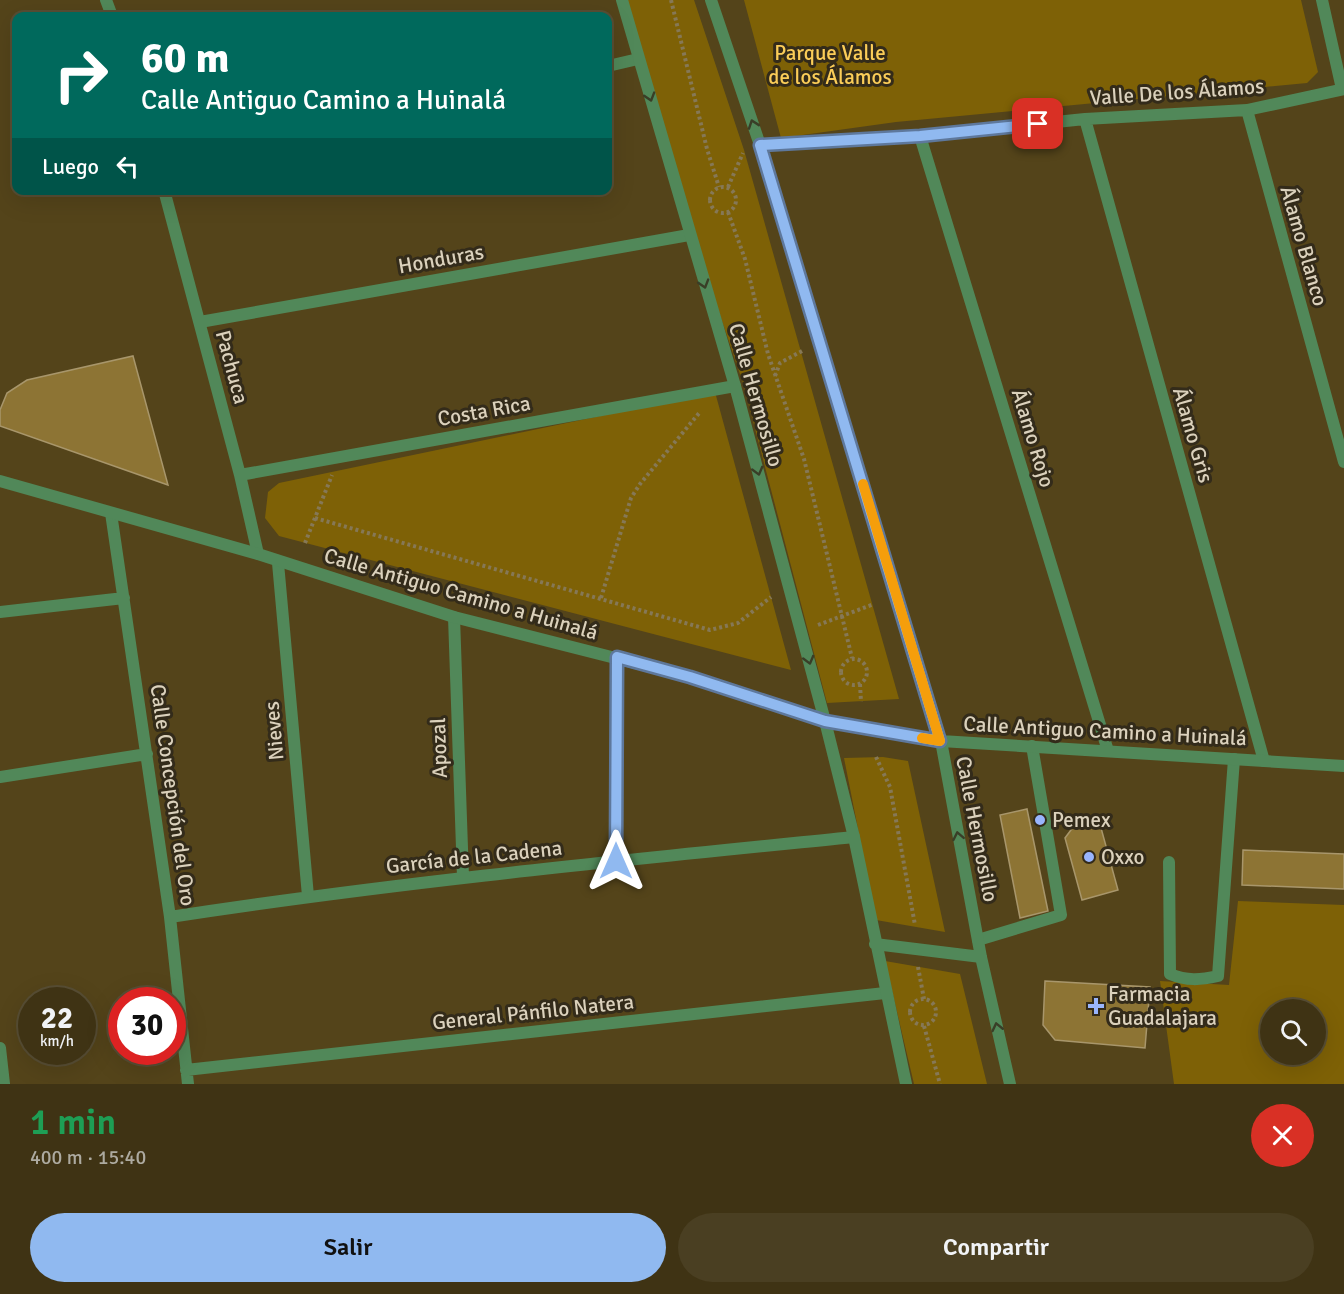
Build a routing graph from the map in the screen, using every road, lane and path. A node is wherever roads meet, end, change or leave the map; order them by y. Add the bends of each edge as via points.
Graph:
1 (622, 0) edge
2 (671, 0) edge
3 (711, 0) edge
4 (1322, 0) edge
5 (638, 59) junction
6 (612, 65) edge
7 (1343, 89) edge
8 (1246, 111) junction
9 (1084, 119) junction
10 (920, 136) junction
11 (760, 145) junction
12 (744, 150) dead end
13 (719, 187) junction
14 (728, 187) junction
15 (165, 195) edge
16 (728, 212) junction
17 (689, 235) junction
18 (200, 322) junction
19 (802, 351) dead end
20 (775, 376) junction
21 (735, 386) junction
22 (702, 408) dead end
23 (1344, 462) edge
24 (333, 472) dead end
25 (240, 475) junction
26 (0, 481) edge
27 (111, 513) junction
28 (315, 518) junction
29 (305, 543) dead end
30 (258, 555) junction
31 (278, 563) junction
32 (771, 597) dead end
33 (124, 598) junction
34 (601, 598) junction
35 (874, 603) dead end
36 (0, 612) edge
37 (454, 617) junction
38 (807, 629) dead end
39 (617, 657) junction
40 (852, 658) junction
41 (860, 684) junction
42 (861, 702) dead end
43 (825, 721) junction
44 (940, 741) junction
45 (1032, 746) junction
46 (1108, 751) junction
47 (147, 754) junction
48 (876, 758) dead end
49 (1234, 759) junction
50 (1264, 761) junction
51 (1344, 766) edge
52 (0, 777) edge
53 (854, 837) junction
54 (616, 861) junction
55 (1169, 861) dead end
56 (463, 877) junction
57 (308, 896) junction
58 (170, 917) junction
59 (915, 925) dead end
60 (978, 940) junction
61 (875, 944) junction
62 (981, 957) junction
63 (918, 966) dead end
64 (885, 993) junction
65 (924, 999) junction
66 (924, 1026) junction
67 (0, 1048) edge
68 (186, 1070) junction
69 (4, 1084) edge
70 (188, 1084) edge
71 (906, 1084) edge
72 (940, 1084) edge
73 (1010, 1084) edge

1 - 5 street, Calle Hermosillo
2 - 13 path
11 -> 3 street, Calle Hermosillo
4 - 7 street
5 - 6 street
5 -> 17 street, Calle Hermosillo
7 - 8 street, Valle De los Álamos
8 - 9 street, Valle De los Álamos
8 - 23 street, Álamo Blanco
9 - 10 street, Valle De los Álamos
9 - 50 street, Álamo Gris
10 - 11 street, Valle De los Álamos
10 - 46 street, Álamo Rojo
11 - 44 street, Calle Hermosillo
12 - 14 path
13 - 14 path
13 - 16 path via 710,195 710,204 720,213
14 - 16 path via 736,201
15 - 18 street, Pachuca
16 - 20 path via 742,248
17 - 18 street, Honduras
17 -> 21 street, Calle Hermosillo
18 - 25 street, Pachuca
19 - 20 path via 780,363
20 - 40 path via 809,477
21 - 25 street, Costa Rica
21 -> 43 street, Calle Hermosillo
22 - 34 path via 631,498
24 - 28 path
25 - 30 street, Pachuca
26 - 27 street, Calle Antiguo Camino a Huinalá
27 - 30 street, Calle Antiguo Camino a Huinalá
27 - 33 street, Calle Concepción del Oro
28 - 29 path
28 - 34 path
30 - 31 street, Calle Antiguo Camino a Huinalá
31 - 37 street, Calle Antiguo Camino a Huinalá
31 - 57 street, Nieves
32 - 34 path via 738,623 710,630
33 - 36 street
33 - 47 street, Calle Concepción del Oro
35 - 38 path
37 - 39 street, Calle Antiguo Camino a Huinalá
37 - 56 street, Apozal
39 - 43 street, Calle Antiguo Camino a Huinalá
39 - 54 street
40 - 41 path via 863,661 867,668 867,676
40 - 41 path via 843,665 841,674 846,683
41 - 42 path
43 - 44 street, Calle Antiguo Camino a Huinalá
43 - 53 street, Calle Hermosillo
44 - 45 street, Calle Antiguo Camino a Huinalá
60 -> 44 street, Calle Hermosillo
45 - 46 street, Calle Antiguo Camino a Huinalá
45 - 60 street via 1060,915
46 - 49 street, Calle Antiguo Camino a Huinalá
47 - 52 street
47 - 58 street, Calle Concepción del Oro
48 - 59 path via 890,787
49 - 50 street, Calle Antiguo Camino a Huinalá
49 - 55 street via 1218,976 1200,980 1170,974
50 - 51 street, Calle Antiguo Camino a Huinalá
53 - 54 street, García de la Cadena
53 - 61 street, Calle Hermosillo
54 - 56 street, García de la Cadena
56 - 57 street, García de la Cadena
57 - 58 street, García de la Cadena
58 - 68 street, Calle Concepción del Oro
60 - 62 street, Calle Hermosillo
61 - 62 street
61 - 64 street, Calle Hermosillo
73 -> 62 street, Calle Hermosillo
63 - 65 path
64 - 68 street, General Pánfilo Natera
64 - 71 street, Calle Hermosillo
65 - 66 path via 934,1005 936,1012 934,1020
65 - 66 path via 913,1002 909,1010 912,1020
66 - 72 path
67 - 69 street
68 - 70 street, Calle Concepción del Oro

